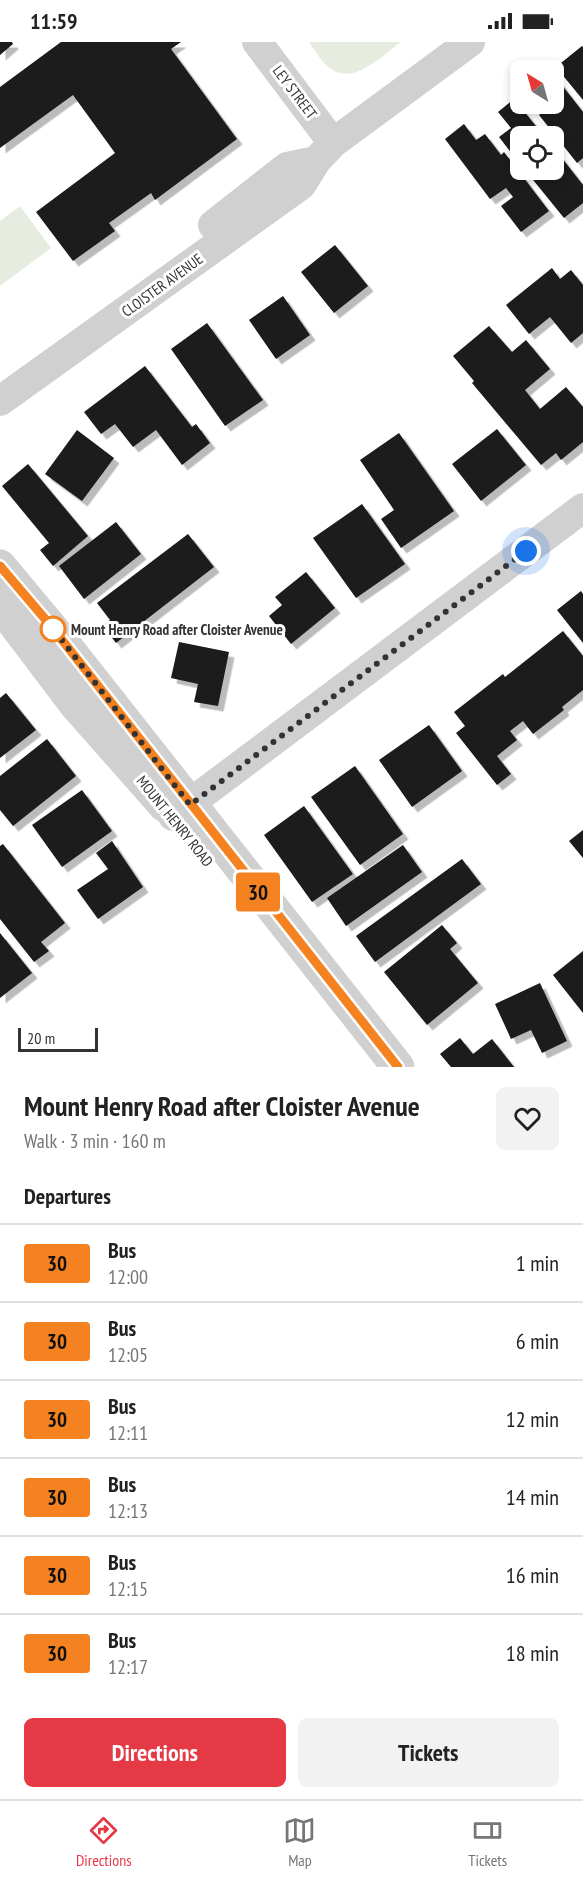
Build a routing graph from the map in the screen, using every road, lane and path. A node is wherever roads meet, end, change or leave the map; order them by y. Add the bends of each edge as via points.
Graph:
1 (257, 42) edge
2 (470, 42) edge
3 (324, 152) junction
4 (0, 377) edge
5 (0, 401) edge
6 (583, 508) edge
7 (0, 566) edge
8 (0, 605) edge
9 (182, 810) junction
10 (370, 1067) edge
11 (398, 1067) edge

1 - 3 street, LEY STREET
2 - 3 street, CLOISTER AVENUE
3 - 4 street, CLOISTER AVENUE via 287,167 123,294
3 - 5 street, CLOISTER AVENUE via 301,185
6 - 9 street
7 - 9 street, MOUNT HENRY ROAD via 51,626
8 - 9 street, MOUNT HENRY ROAD via 75,704
9 - 10 street, MOUNT HENRY ROAD
9 - 11 street, MOUNT HENRY ROAD

